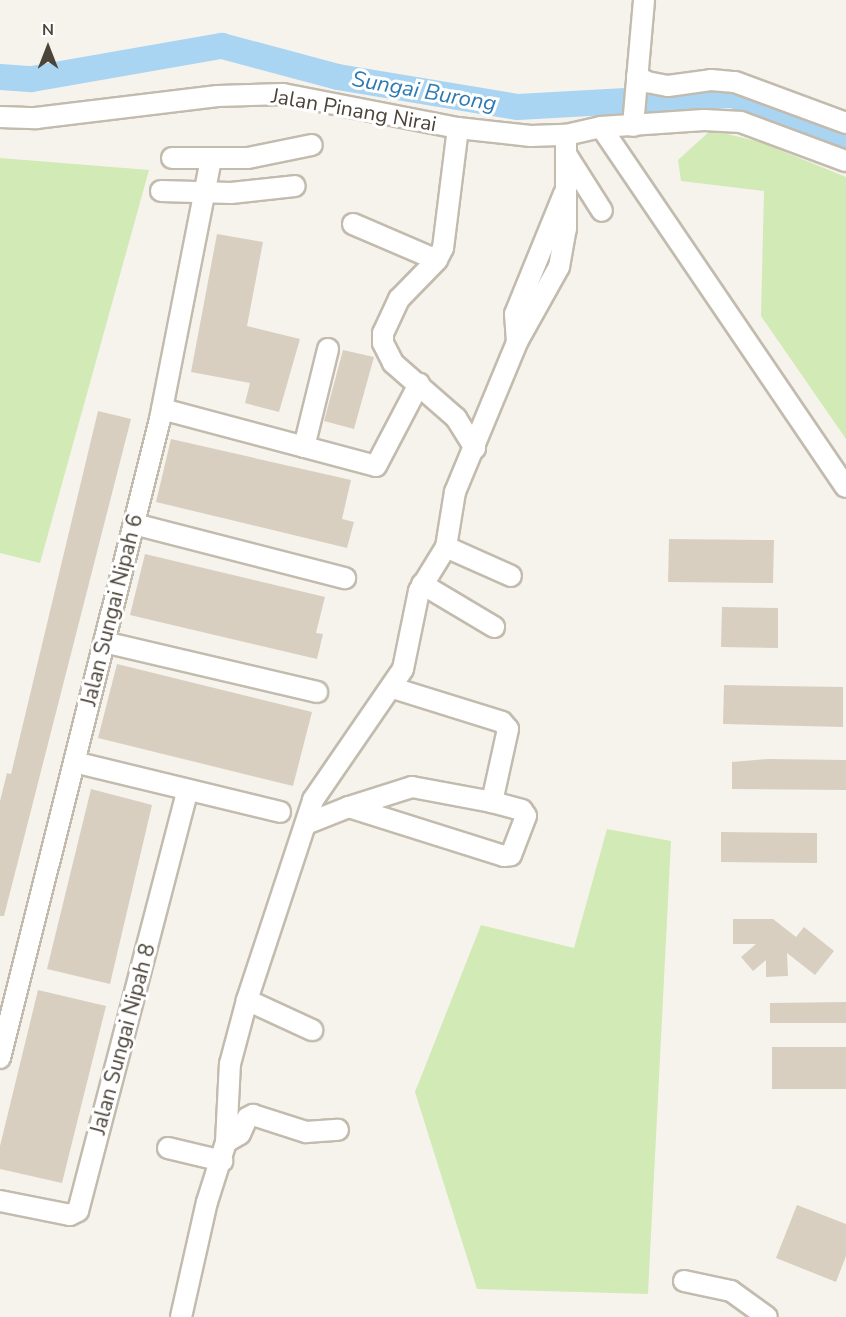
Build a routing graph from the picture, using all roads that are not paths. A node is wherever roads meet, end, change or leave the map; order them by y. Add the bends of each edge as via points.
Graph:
1 (644, 0) edge
2 (636, 78) junction
3 (0, 117) edge
4 (633, 120) junction
5 (846, 123) edge
6 (601, 127) junction
7 (459, 128) junction
8 (566, 144) junction
9 (312, 145) dead end
10 (172, 158) dead end
11 (211, 160) junction
12 (846, 161) edge
13 (295, 186) dead end
14 (161, 191) dead end
15 (205, 192) junction
16 (602, 212) dead end
17 (353, 224) dead end
18 (437, 260) junction
19 (328, 349) dead end
20 (418, 384) junction
21 (162, 409) junction
22 (304, 447) junction
23 (476, 449) junction
24 (846, 487) edge
25 (134, 524) junction
26 (446, 547) junction
27 (511, 576) dead end
28 (345, 578) dead end
29 (422, 584) junction
30 (494, 627) dead end
31 (104, 642) junction
32 (393, 688) junction
33 (317, 692) dead end
34 (74, 762) junction
35 (188, 790) junction
36 (492, 802) junction
37 (349, 807) junction
38 (280, 812) dead end
39 (306, 824) junction
40 (248, 1000) junction
41 (312, 1030) dead end
42 (0, 1058) edge
43 (338, 1130) dead end
44 (226, 1142) junction
45 (168, 1148) dead end
46 (222, 1161) junction
47 (0, 1201) edge
48 (684, 1281) dead end
49 (181, 1317) edge
50 (767, 1317) edge

1 - 2 street
2 - 4 street
2 - 5 street via 668,86 725,80
3 - 7 street, Jalan Pinang Nirai via 36,118 218,96 283,94
4 - 6 street, Jalan Pinang Nirai
4 - 12 street, Jalan Pinang Nirai via 741,122
6 - 8 street, Jalan Pinang Nirai
6 - 24 street
7 - 8 street, Jalan Pinang Nirai
7 - 18 street via 447,232
8 - 16 street
8 - 23 street via 566,229 559,267 517,342
9 - 11 street via 248,158
10 - 11 street
11 - 15 street, Jalan Sungai Nipah 6
13 - 15 street
14 - 15 street
15 - 21 street, Jalan Sungai Nipah 6
17 - 18 street
18 - 20 street via 409,286 383,333 393,363
19 - 22 street
20 - 22 street via 376,466
20 - 23 street via 456,418
21 - 22 street
21 - 25 street, Jalan Sungai Nipah 6
23 - 26 street via 455,492
25 - 28 street
25 - 31 street, Jalan Sungai Nipah 6
26 - 27 street
26 - 29 street
29 - 30 street
29 - 32 street via 412,612 408,655
31 - 33 street
31 - 34 street, Jalan Sungai Nipah 6
32 - 36 street via 502,722 508,729
32 - 39 street via 314,800
34 - 35 street
34 - 42 street, Jalan Sungai Nipah 6
35 - 38 street
35 - 47 street, Jalan Sungai Nipah 8 via 78,1212 70,1215
36 - 37 street via 412,787
36 - 37 street via 525,813 511,855
37 - 39 street
39 - 40 street
40 - 41 street
40 - 44 street via 233,1047
43 - 44 street via 306,1132 253,1115 247,1118 240,1134
44 - 46 street
45 - 46 street
46 - 49 street via 207,1202
48 - 50 street via 730,1291

